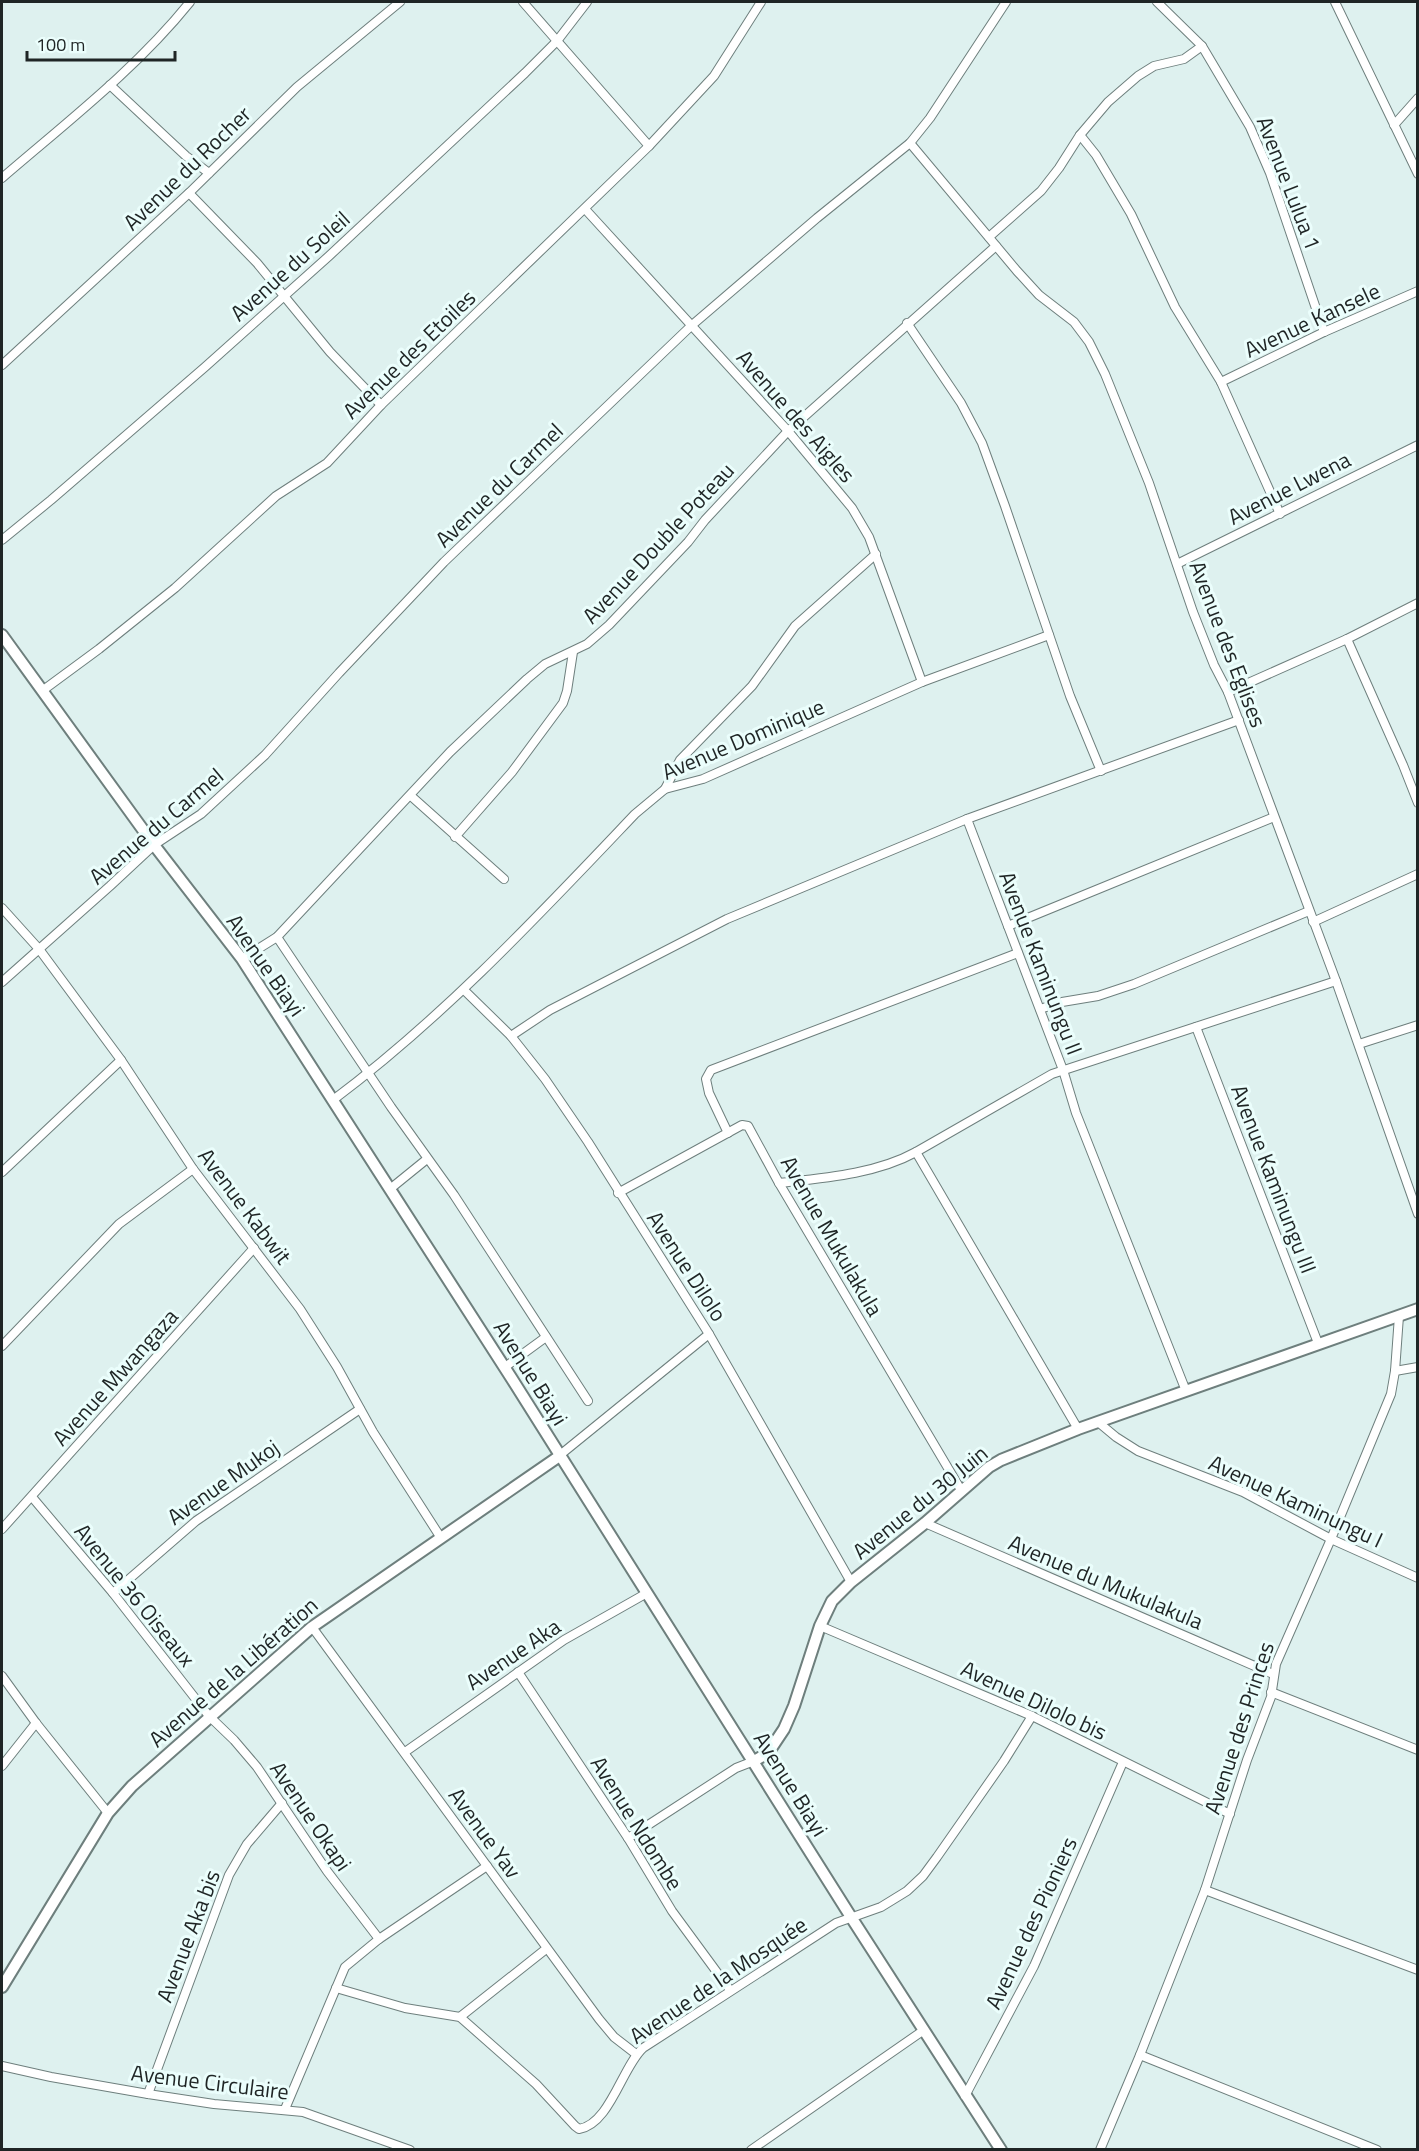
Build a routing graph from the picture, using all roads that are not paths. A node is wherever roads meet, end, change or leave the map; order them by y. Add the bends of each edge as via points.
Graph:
1 (190, 2) edge
2 (400, 2) edge
3 (523, 2) edge
4 (587, 2) edge
5 (761, 2) edge
6 (1006, 2) edge
7 (1157, 2) edge
8 (1335, 2) edge
9 (557, 40) junction
10 (1202, 46) junction
11 (110, 85) junction
12 (1418, 98) edge
13 (1394, 125) junction
14 (1080, 135) junction
15 (910, 143) junction
16 (649, 146) junction
17 (209, 173) junction
18 (1418, 174) edge
19 (2, 178) edge
20 (189, 194) junction
21 (585, 209) junction
22 (989, 237) junction
23 (996, 246) junction
24 (1418, 291) edge
25 (284, 296) junction
26 (907, 323) junction
27 (692, 326) junction
28 (1324, 332) junction
29 (2, 365) edge
30 (1221, 382) junction
31 (381, 405) junction
32 (788, 431) junction
33 (1418, 445) edge
34 (1280, 514) junction
35 (2, 540) edge
36 (876, 554) junction
37 (1177, 564) junction
38 (1418, 603) edge
39 (2, 635) edge
40 (1049, 635) junction
41 (1347, 639) junction
42 (573, 652) junction
43 (922, 682) junction
44 (42, 691) junction
45 (1228, 692) junction
46 (1239, 720) junction
47 (1101, 771) junction
48 (665, 789) junction
49 (411, 796) junction
50 (1418, 803) edge
51 (1274, 817) junction
52 (967, 819) junction
53 (455, 837) junction
54 (154, 845) junction
55 (1418, 874) edge
56 (504, 879) dead end
57 (2, 908) edge
58 (1309, 910) junction
59 (1313, 922) junction
60 (1008, 926) junction
61 (277, 937) junction
62 (39, 949) junction
63 (1018, 953) junction
64 (242, 959) junction
65 (1336, 981) junction
66 (2, 982) edge
67 (464, 990) junction
68 (1040, 1009) junction
69 (1418, 1025) edge
70 (1196, 1027) junction
71 (511, 1036) junction
72 (1359, 1044) junction
73 (121, 1060) junction
74 (1063, 1070) junction
75 (368, 1074) junction
76 (333, 1100) junction
77 (728, 1133) junction
78 (916, 1152) junction
79 (427, 1158) junction
80 (193, 1169) junction
81 (2, 1172) edge
82 (779, 1183) junction
83 (390, 1189) junction
84 (618, 1193) junction
85 (1418, 1214) edge
86 (254, 1248) junction
87 (1418, 1309) edge
88 (1399, 1316) junction
89 (710, 1334) junction
90 (546, 1337) junction
91 (1318, 1343) junction
92 (2, 1346) edge
93 (1418, 1366) edge
94 (505, 1367) junction
95 (1395, 1371) junction
96 (1186, 1390) junction
97 (588, 1401) dead end
98 (360, 1409) junction
99 (1098, 1422) junction
100 (1078, 1429) junction
101 (560, 1455) junction
102 (961, 1490) junction
103 (32, 1497) junction
104 (925, 1523) junction
105 (2, 1529) edge
106 (441, 1538) junction
107 (1331, 1539) junction
108 (1418, 1578) edge
109 (851, 1582) junction
110 (113, 1593) junction
111 (646, 1593) junction
112 (820, 1626) junction
113 (312, 1627) junction
114 (518, 1672) junction
115 (1273, 1674) junction
116 (2, 1676) edge
117 (1271, 1692) junction
118 (209, 1716) junction
119 (1032, 1716) junction
120 (36, 1723) junction
121 (1418, 1750) edge
122 (405, 1752) junction
123 (754, 1761) junction
124 (1123, 1762) junction
125 (2, 1766) edge
126 (282, 1803) junction
127 (108, 1813) junction
128 (1230, 1814) junction
129 (628, 1838) junction
130 (487, 1866) junction
131 (1205, 1890) junction
132 (851, 1917) junction
133 (379, 1939) junction
134 (546, 1949) junction
135 (1418, 1970) edge
136 (2, 1987) edge
137 (336, 1988) junction
138 (730, 1990) junction
139 (460, 2017) junction
140 (924, 2030) junction
141 (636, 2054) junction
142 (1140, 2055) junction
143 (2, 2066) edge
144 (148, 2094) junction
145 (965, 2096) junction
146 (285, 2109) junction
147 (1000, 2149) edge
148 (410, 2150) edge
149 (752, 2150) edge
150 (1100, 2150) edge
151 (1377, 2150) edge

1 - 11 street
2 - 17 street, Avenue du Rocher via 297,87
3 - 9 street
4 - 9 street, Avenue du Soleil
5 - 16 street, Avenue des Etoiles via 714,76
6 - 15 street, Avenue du Carmel
7 - 10 street, Avenue Lulua 1
8 - 13 street
9 - 16 street
9 - 25 street, Avenue du Soleil
10 - 14 street via 1184,59 1154,66 1138,76 1108,102
10 - 28 street, Avenue Lulua 1 via 1250,127 1270,173
11 - 17 street
11 - 19 street
12 - 13 street
13 - 18 street
14 - 22 street via 1041,190
14 - 30 street via 1131,214 1175,307
15 - 22 street, Avenue des Eglises
15 - 27 street, Avenue du Carmel
16 - 21 street, Avenue des Etoiles
17 - 20 street, Avenue du Rocher
20 - 25 street
20 - 29 street, Avenue du Rocher
21 - 27 street, Avenue des Aigles
21 - 31 street, Avenue des Etoiles
22 - 23 street, Avenue des Eglises
23 - 26 street, Avenue Double Poteau
23 - 37 street, Avenue des Eglises via 1039,295 1074,322 1089,342 1158,505
24 - 28 street, Avenue Kansele
25 - 31 street
25 - 35 street, Avenue du Soleil
26 - 32 street, Avenue Double Poteau
26 - 40 street via 961,404 981,443
27 - 32 street, Avenue des Aigles
27 - 54 street, Avenue du Carmel via 444,562 265,755 201,814
28 - 30 street, Avenue Kansele
30 - 34 street
31 - 44 street, Avenue des Etoiles via 327,463 276,496 175,588
32 - 36 street, Avenue des Aigles via 852,508
32 - 42 street, Avenue Double Poteau via 609,625
33 - 34 street, Avenue Lwena
34 - 37 street, Avenue Lwena
36 - 43 street, Avenue des Aigles
36 - 48 street via 795,626 752,686 680,760
37 - 45 street, Avenue des Eglises via 1214,665
38 - 41 street
39 - 44 street, Avenue Biayi
40 - 43 street, Avenue Dominique
40 - 47 street
41 - 45 street
41 - 50 street
42 - 49 street, Avenue Double Poteau via 545,664 527,679 450,752
42 - 53 street via 563,703 512,772
43 - 48 street, Avenue Dominique via 703,779
44 - 54 street, Avenue Biayi
45 - 46 street, Avenue des Eglises
46 - 47 street
46 - 51 street, Avenue des Eglises
47 - 52 street
48 - 67 street, Avenue Dominique via 634,814
49 - 53 street
49 - 61 street, Avenue Double Poteau
51 - 58 street, Avenue des Eglises
51 - 60 street
52 - 60 street, Avenue Kaminungu II
52 - 71 street via 727,919 550,1010
53 - 56 street
54 - 62 street, Avenue du Carmel
54 - 64 street, Avenue Biayi
55 - 59 street
57 - 62 street, Avenue Kabwit
58 - 59 street, Avenue des Eglises
58 - 68 street via 1134,984
59 - 65 street, Avenue des Eglises
60 - 63 street, Avenue Kaminungu II
61 - 64 street, Avenue Double Poteau
61 - 75 street
62 - 66 street, Avenue du Carmel
62 - 73 street, Avenue Kabwit
63 - 68 street, Avenue Kaminungu II
63 - 77 street via 711,1070 706,1079 709,1094
64 - 76 street, Avenue Biayi
65 - 70 street
65 - 72 street, Avenue des Eglises
67 - 71 street, Avenue Dilolo
67 - 75 street, Avenue Dominique
68 - 74 street, Avenue Kaminungu II
69 - 72 street
70 - 74 street
70 - 91 street, Avenue Kaminungu III
71 - 84 street, Avenue Dilolo via 559,1099
72 - 85 street, Avenue des Eglises
73 - 80 street, Avenue Kabwit
73 - 81 street
74 - 78 street
74 - 96 street, Avenue Kaminungu II via 1076,1113
75 - 76 street, Avenue Dominique
75 - 79 street
76 - 83 street, Avenue Biayi
77 - 82 street, Avenue Mukulakula via 748,1126
77 - 84 street, Avenue Mukulakula
78 - 82 street via 883,1166
78 - 100 street
79 - 83 street
79 - 90 street
80 - 86 street, Avenue Kabwit
80 - 92 street via 119,1224
82 - 102 street, Avenue Mukulakula
83 - 94 street, Avenue Biayi
84 - 89 street, Avenue Dilolo
86 - 98 street, Avenue Kabwit via 316,1334
86 - 103 street, Avenue Mwangaza
87 - 88 street, Avenue du 30 Juin
88 - 91 street, Avenue du 30 Juin
88 - 95 street, Avenue des Princes
89 - 101 street
89 - 109 street, Avenue Dilolo
90 - 94 street
90 - 97 street
91 - 96 street, Avenue du 30 Juin
93 - 95 street
94 - 101 street, Avenue Biayi
95 - 107 street, Avenue des Princes via 1382,1416
96 - 99 street, Avenue du 30 Juin
98 - 106 street, Avenue Kabwit
98 - 110 street, Avenue Mukoj via 196,1521
99 - 100 street, Avenue du 30 Juin
99 - 107 street, Avenue Kaminungu I via 1138,1451 1243,1492
100 - 102 street, Avenue du 30 Juin via 1001,1460
101 - 106 street, Avenue de la Libération
101 - 111 street, Avenue Biayi
102 - 104 street, Avenue du 30 Juin
103 - 105 street, Avenue Mwangaza
103 - 110 street, Avenue 36 Oiseaux
104 - 109 street, Avenue du 30 Juin
104 - 115 street, Avenue du Mukulakula
106 - 113 street, Avenue de la Libération
107 - 108 street, Avenue Kaminungu I
107 - 115 street, Avenue des Princes
109 - 112 street, Avenue du 30 Juin via 832,1601
110 - 118 street, Avenue 36 Oiseaux
111 - 114 street, Avenue Aka
111 - 123 street, Avenue Biayi
112 - 119 street, Avenue Dilolo bis
112 - 123 street, Avenue du 30 Juin via 784,1729 768,1753
113 - 118 street, Avenue de la Libération
113 - 122 street, Avenue Yav
114 - 122 street, Avenue Aka
114 - 129 street, Avenue Ndombe
115 - 117 street, Avenue des Princes
116 - 120 street
117 - 121 street
117 - 128 street, Avenue des Princes
118 - 126 street, Avenue Okapi via 244,1752
118 - 127 street, Avenue de la Libération
119 - 124 street, Avenue Dilolo bis
119 - 132 street, Avenue de la Mosquée via 923,1876 891,1902
120 - 125 street
120 - 127 street
122 - 130 street, Avenue Yav
123 - 129 street, Avenue du 30 Juin via 736,1768
123 - 132 street, Avenue Biayi
124 - 128 street, Avenue Dilolo bis
124 - 145 street, Avenue des Pioniers via 1034,1966
126 - 133 street, Avenue Okapi
126 - 144 street, Avenue Aka bis via 247,1844 229,1875
127 - 136 street, Avenue de la Libération
128 - 131 street, Avenue des Princes
129 - 138 street, Avenue Ndombe via 672,1911
130 - 133 street
130 - 134 street, Avenue Yav
131 - 135 street
131 - 142 street, Avenue des Princes
132 - 138 street, Avenue de la Mosquée
132 - 140 street, Avenue Biayi
133 - 137 street via 347,1964
134 - 139 street
134 - 141 street, Avenue Yav via 614,2037
137 - 139 street via 405,2008
137 - 146 street
138 - 141 street, Avenue de la Mosquée
139 - 141 street, Avenue de la Mosquée via 536,2084 579,2129 587,2127 609,2104
140 - 145 street, Avenue Biayi
140 - 149 street
142 - 150 street, Avenue des Princes
142 - 151 street
143 - 144 street, Avenue Circulaire
144 - 146 street, Avenue Circulaire
145 - 147 street, Avenue Biayi
146 - 148 street, Avenue Circulaire via 309,2113

